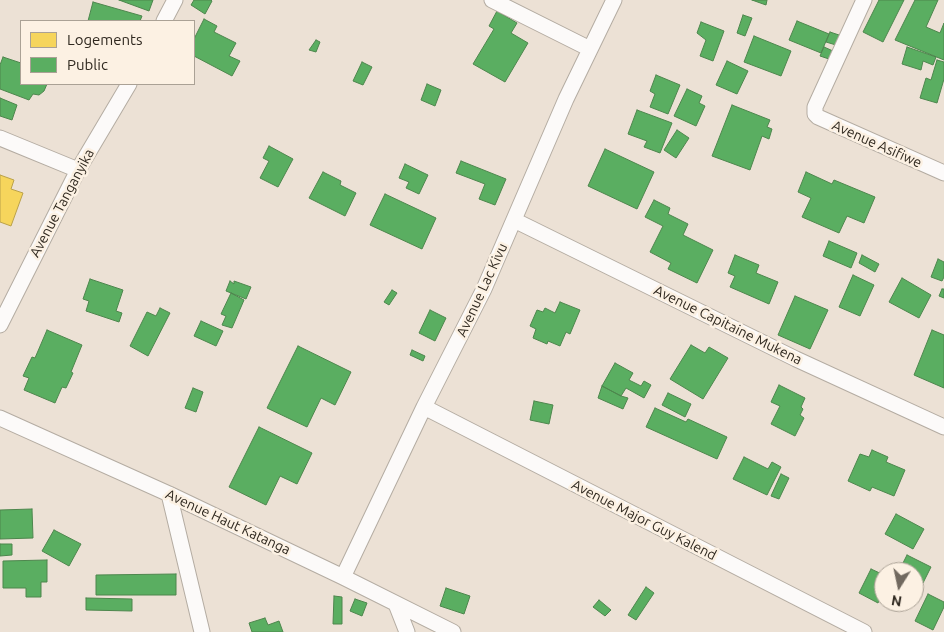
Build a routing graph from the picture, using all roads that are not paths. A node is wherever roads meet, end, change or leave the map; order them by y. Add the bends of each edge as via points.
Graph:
1 (175, 0) edge
2 (492, 0) edge
3 (614, 0) edge
4 (864, 0) edge
5 (165, 20) edge
6 (590, 48) junction
7 (128, 85) edge
8 (0, 138) edge
9 (78, 170) junction
10 (944, 173) edge
11 (514, 220) junction
12 (0, 325) edge
13 (424, 407) junction
14 (0, 418) edge
15 (944, 427) edge
16 (169, 494) junction
17 (343, 577) junction
18 (396, 604) junction
19 (202, 632) edge
20 (407, 632) edge
21 (452, 632) edge
22 (864, 632) edge

1 - 5 street
2 - 6 street
3 - 6 street, Avenue Lac Kivu
4 - 10 street, Avenue Asifiwe via 814,110 818,117
6 - 11 street, Avenue Lac Kivu
7 - 9 street, Avenue Tanganyika
8 - 9 street
9 - 12 street, Avenue Tanganyika
11 - 13 street, Avenue Lac Kivu via 484,289
11 - 15 street, Avenue Capitaine Mukena via 796,359
13 - 17 street, Avenue Lac Kivu
13 - 22 street, Avenue Major Guy Kalend
14 - 16 street, Avenue Haut Katanga
16 - 17 street, Avenue Haut Katanga
16 - 19 street
17 - 18 street, Avenue Haut Katanga
18 - 20 street
18 - 21 street, Avenue Haut Katanga

